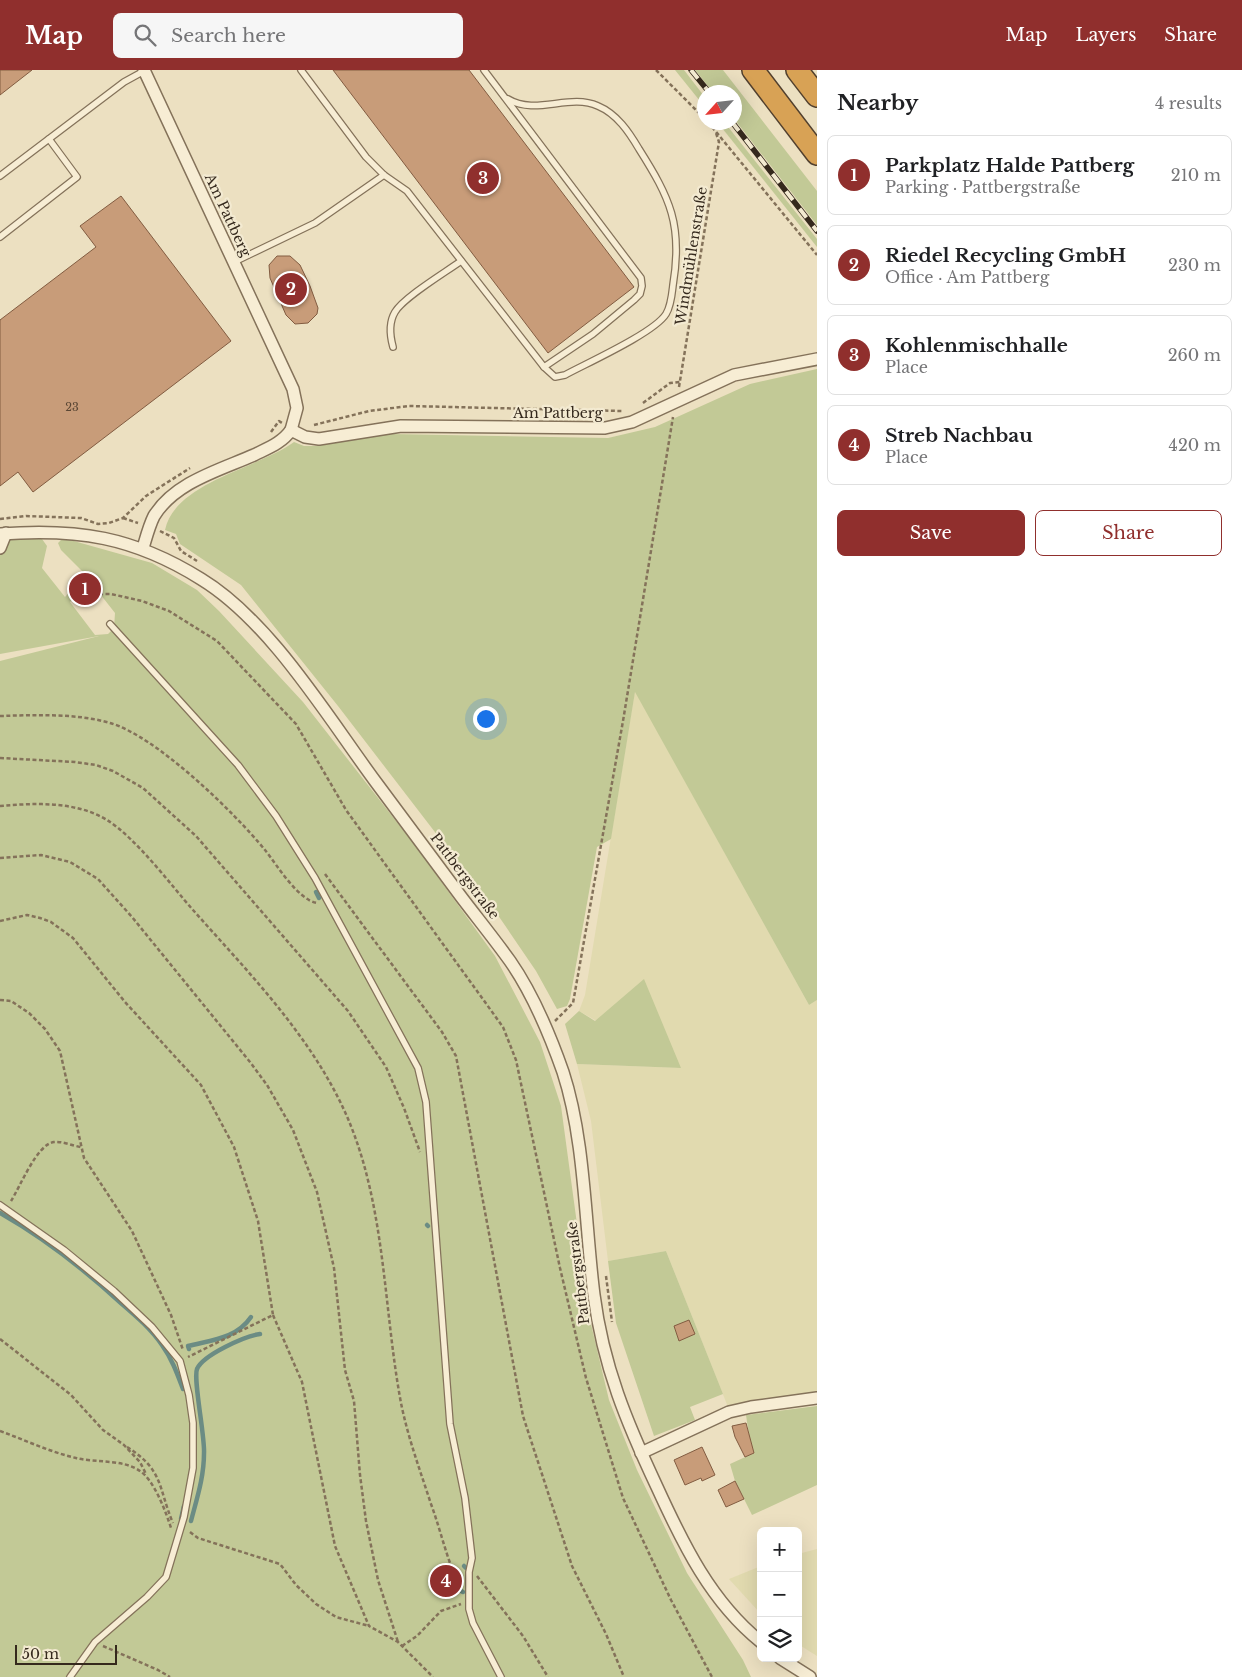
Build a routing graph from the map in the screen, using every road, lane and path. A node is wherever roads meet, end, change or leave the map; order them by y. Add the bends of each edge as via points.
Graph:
1 (144, 70) edge
2 (301, 70) edge
3 (484, 70) edge
4 (656, 70) edge
5 (753, 70) edge
6 (797, 70) edge
7 (817, 96) edge
8 (504, 97) junction
9 (697, 111) edge
10 (714, 130) edge
11 (716, 133) junction
12 (49, 139) junction
13 (817, 154) edge
14 (384, 175) junction
15 (0, 176) edge
16 (0, 236) edge
17 (817, 255) edge
18 (461, 261) junction
19 (234, 262) junction
20 (393, 347) dead end
21 (817, 359) edge
22 (544, 368) junction
23 (675, 402) junction
24 (640, 404) dead end
25 (629, 410) dead end
26 (292, 427) junction
27 (0, 519) edge
28 (150, 527) junction
29 (3, 534) edge
30 (0, 548) edge
31 (143, 548) junction
32 (204, 565) dead end
33 (86, 594) dead end
34 (110, 624) dead end
35 (0, 716) edge
36 (0, 758) edge
37 (0, 806) edge
38 (0, 858) edge
39 (321, 870) dead end
40 (328, 905) junction
41 (0, 921) edge
42 (0, 1000) edge
43 (553, 1011) dead end
44 (557, 1020) junction
45 (545, 1026) junction
46 (560, 1028) dead end
47 (82, 1147) junction
48 (420, 1154) dead end
49 (0, 1205) edge
50 (6, 1209) junction
51 (605, 1273) dead end
52 (273, 1315) junction
53 (614, 1332) dead end
54 (0, 1339) edge
55 (180, 1360) junction
56 (817, 1398) edge
57 (0, 1431) edge
58 (124, 1445) junction
59 (641, 1453) junction
60 (148, 1478) junction
61 (166, 1513) junction
62 (170, 1516) junction
63 (180, 1529) junction
64 (175, 1544) junction
65 (479, 1577) dead end
66 (469, 1588) junction
67 (469, 1601) junction
68 (369, 1626) junction
69 (757, 1639) edge
70 (95, 1642) junction
71 (398, 1642) junction
72 (402, 1646) junction
73 (786, 1662) edge
74 (70, 1677) edge
75 (170, 1677) edge
76 (433, 1677) edge
77 (501, 1677) edge
78 (548, 1677) edge
79 (624, 1677) edge
80 (712, 1677) edge
81 (810, 1677) edge

1 - 12 lane
1 - 19 street, Am Pattberg
2 - 14 lane via 366,157
3 - 8 lane
4 - 9 path
5 - 13 highway
6 - 7 highway
8 - 22 lane via 638,273 642,286 634,300
8 - 22 lane via 525,106 587,102 610,113 634,140 663,186 673,216 676,253 670,306 666,314 649,329 565,375 555,378
10 - 11 path
11 - 17 path
11 - 24 path, Windmühlenstraße via 719,142 680,382 670,383
12 - 15 lane
12 - 16 lane via 77,177
14 - 18 lane via 407,191
14 - 19 lane via 315,223
18 - 20 lane via 394,312 391,325
18 - 22 lane
19 - 26 street, Am Pattberg via 293,389 297,408
21 - 23 street, Am Pattberg via 734,375
23 - 26 street, Am Pattberg via 632,422 594,429 401,426 319,439 305,437
23 - 44 path via 573,1004
25 - 26 path via 409,406 368,410 316,425
26 - 28 street via 286,437 270,447 184,487 161,507
27 - 28 path via 26,516 81,518 98,524 123,518
28 - 31 street
28 - 32 path via 174,538 181,551
29 - 30 street
29 - 31 street, Pattbergstraße via 53,531 91,535
31 - 45 street, Pattbergstraße via 205,581 247,616 289,664 512,964
33 - 80 path via 111,594 160,607 217,640 296,724 346,810 503,1027 516,1060 586,1378 623,1498
34 - 40 lane via 238,766 276,816
35 - 40 path via 92,720 109,723 134,734 216,800 262,847 303,897
36 - 48 path via 75,762 113,771 143,788 196,836 348,1010 386,1067
37 - 66 path via 69,806 108,821 143,853 314,1054 335,1092 357,1144 377,1228 396,1372 408,1434 450,1563
38 - 71 path via 41,855 70,862 98,879 250,1062 293,1130 317,1192 330,1245 345,1370 354,1401 366,1521 378,1580
39 - 79 path via 442,1032 456,1056 523,1416 572,1566
40 - 66 lane via 418,1068 426,1102 450,1424 465,1498 472,1558 468,1572
41 - 52 path via 27,915 40,918 73,938 125,1002 201,1085 234,1147 258,1221
42 - 47 path via 11,1001 29,1013 60,1051
43 - 44 path
44 - 45 path
44 - 46 path
45 - 59 street, Pattbergstraße via 564,1075 575,1126 602,1341 617,1396
47 - 50 path via 49,1143 34,1158
47 - 55 path via 84,1158 132,1231 147,1262 184,1347
49 - 50 lane
50 - 55 lane via 114,1291 152,1327
51 - 53 path
52 - 55 path
52 - 68 path via 302,1382 335,1546
54 - 58 path via 48,1375 103,1430
55 - 63 lane via 189,1394 194,1448 188,1498
56 - 59 street via 729,1412
57 - 60 path via 77,1459 132,1467
58 - 60 path via 140,1462
58 - 62 path via 154,1469
59 - 69 street, Pattbergstraße via 681,1538 713,1591 743,1628
60 - 61 path
61 - 62 path
61 - 64 path
62 - 63 path
63 - 64 lane
63 - 68 path via 188,1528 198,1538 280,1564 316,1604 336,1617
64 - 70 lane via 170,1565 159,1586
65 - 78 path via 524,1636
66 - 67 lane
67 - 72 path via 441,1610 417,1636
67 - 77 lane via 473,1623
68 - 71 path
70 - 74 lane
70 - 75 path
71 - 72 path
72 - 76 path
73 - 81 street

